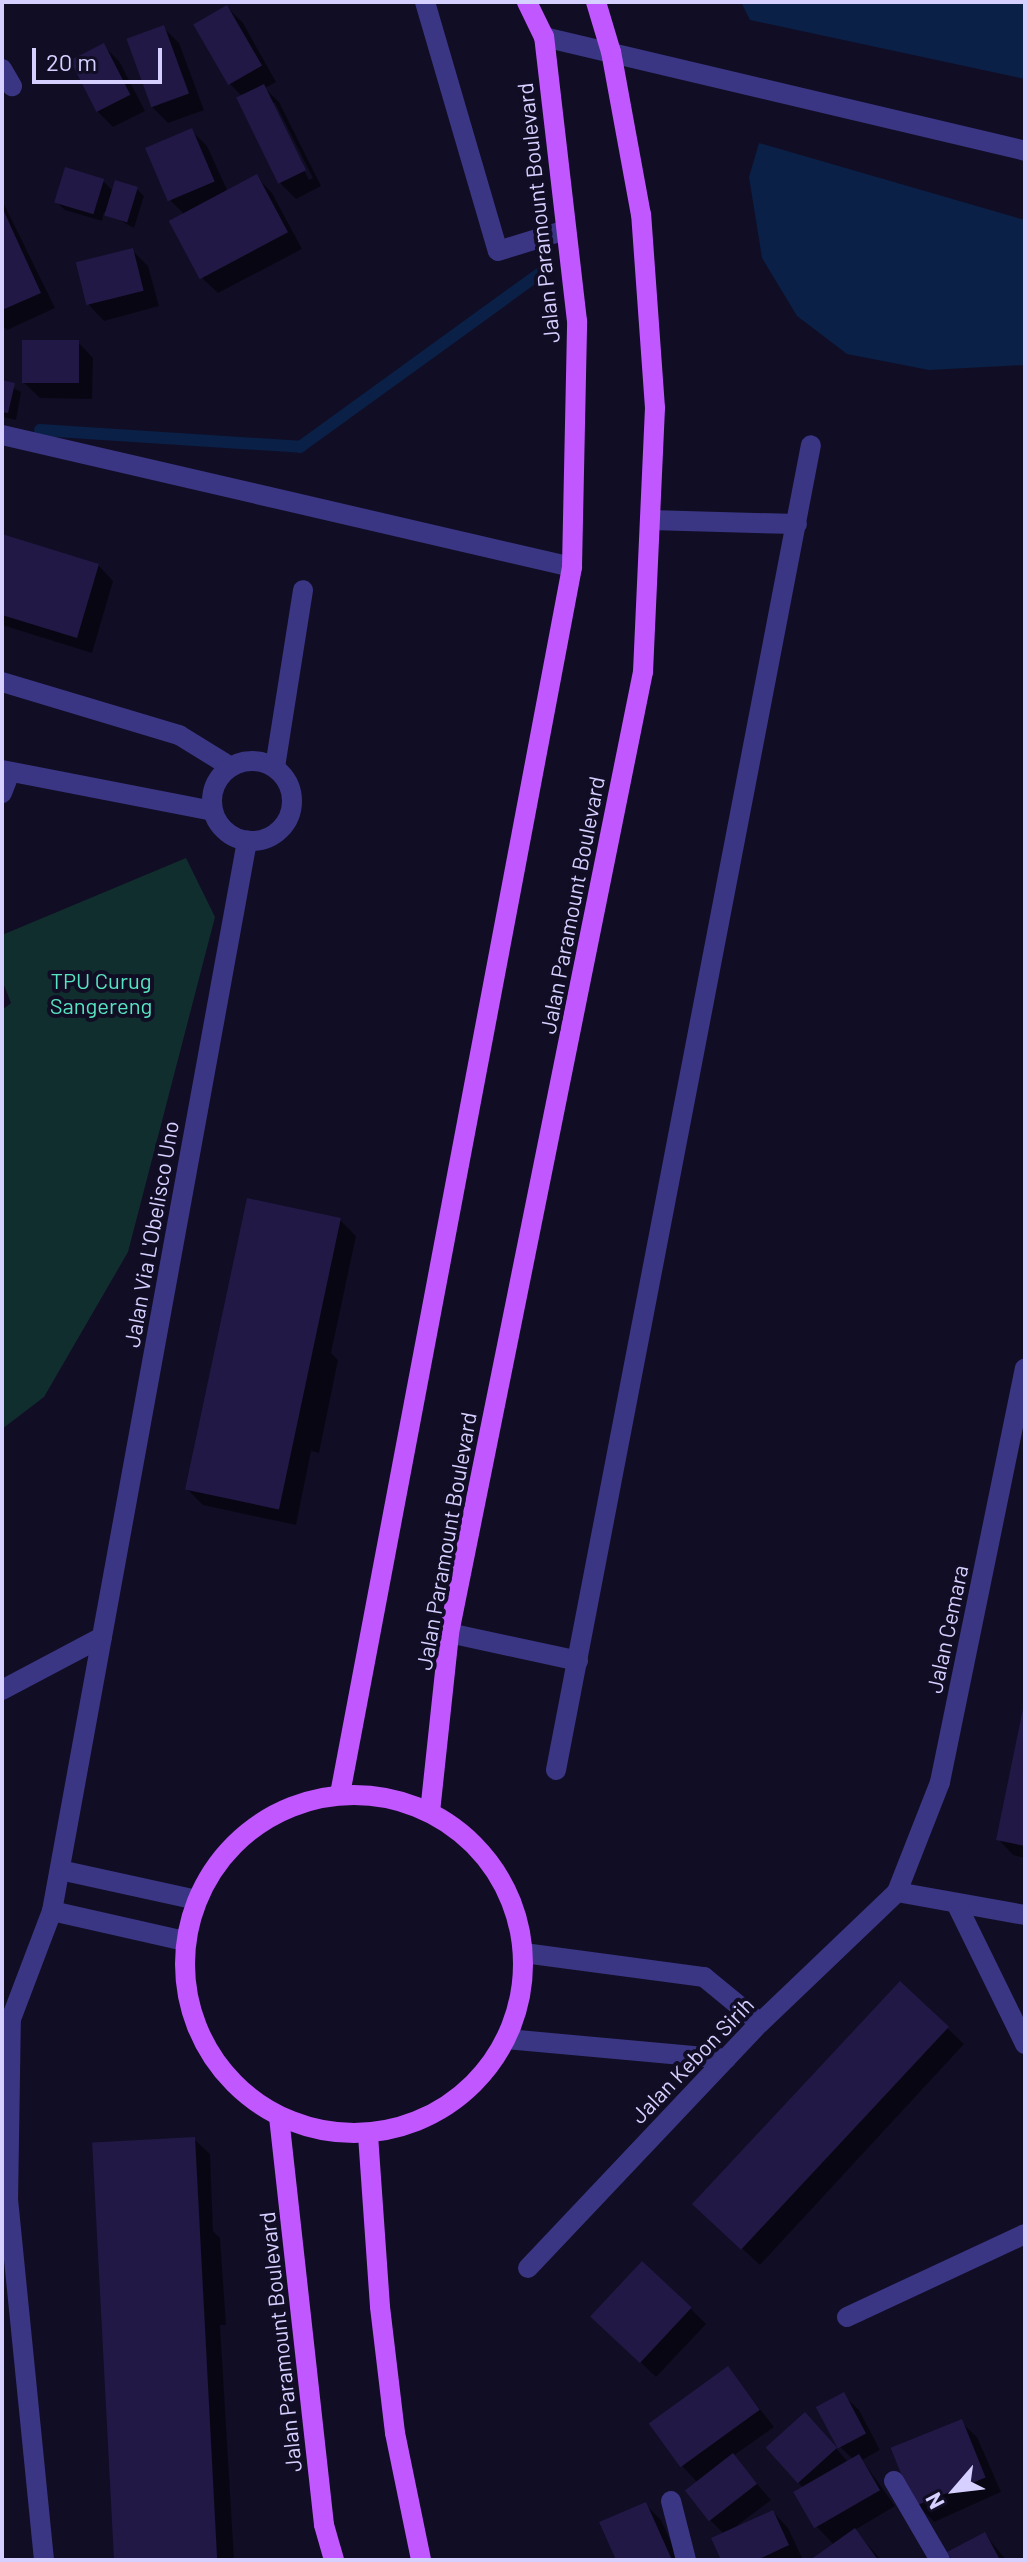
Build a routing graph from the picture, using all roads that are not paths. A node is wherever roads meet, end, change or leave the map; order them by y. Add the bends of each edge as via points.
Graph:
1 (425, 2) edge
2 (527, 2) edge
3 (596, 2) edge
4 (544, 37) junction
5 (611, 52) junction
6 (1025, 151) edge
7 (566, 230) junction
8 (2, 435) edge
9 (811, 445) dead end
10 (650, 520) junction
11 (797, 524) junction
12 (572, 567) junction
13 (303, 590) dead end
14 (2, 682) edge
15 (231, 767) junction
16 (275, 767) junction
17 (6, 771) edge
18 (2, 793) edge
19 (213, 811) junction
20 (247, 841) junction
21 (1025, 1369) edge
22 (449, 1633) junction
23 (102, 1637) junction
24 (578, 1661) junction
25 (2, 1690) edge
26 (556, 1770) dead end
27 (340, 1794) junction
28 (430, 1812) junction
29 (60, 1870) junction
30 (897, 1892) junction
31 (196, 1900) junction
32 (956, 1903) junction
33 (52, 1911) junction
34 (1025, 1915) edge
35 (185, 1941) junction
36 (524, 1953) junction
37 (6, 2014) edge
38 (760, 2023) junction
39 (507, 2039) junction
40 (1025, 2044) edge
41 (726, 2059) junction
42 (279, 2117) junction
43 (368, 2135) junction
44 (5, 2204) edge
45 (1025, 2234) edge
46 (528, 2268) dead end
47 (847, 2317) dead end
48 (894, 2481) dead end
49 (671, 2501) dead end
50 (44, 2560) edge
51 (334, 2560) edge
52 (421, 2560) edge
53 (686, 2560) edge
54 (940, 2560) edge

1 - 7 street via 498,251
2 - 4 main road, Jalan Paramount Boulevard
3 - 5 main road, Jalan Paramount Boulevard
4 - 5 street
4 - 7 main road, Jalan Paramount Boulevard
5 - 6 street
5 - 10 main road, Jalan Paramount Boulevard via 641,215 655,408
7 - 12 main road, Jalan Paramount Boulevard via 577,321
8 - 12 street
9 - 11 street
10 - 11 street
10 - 22 main road, Jalan Paramount Boulevard via 643,672
11 - 24 street
12 - 27 main road, Jalan Paramount Boulevard
13 - 16 street
14 - 15 street via 179,735
15 - 16 street via 253,761
15 - 19 street via 215,786
16 - 20 street via 290,789 289,816 272,836
17 - 18 street
17 - 19 street
19 - 20 street via 225,831
20 - 23 street, Jalan Via L'Obelisco Uno
21 - 30 street, Jalan Cemara via 940,1782
22 - 24 street
22 - 28 main road, Jalan Paramount Boulevard
23 - 25 street
23 - 29 street, Jalan Via L'Obelisco Uno
24 - 26 street
27 - 28 main road via 387,1797
27 - 31 main road via 295,1803 253,1826 219,1859
28 - 36 main road via 477,1847 510,1896
29 - 31 street
29 - 33 street, Jalan Via L'Obelisco Uno
30 - 32 street
30 - 38 street, Jalan Kebon Sirih
31 - 35 main road
32 - 34 street
32 - 40 street
33 - 35 street
33 - 37 street, Jalan Via L'Obelisco Uno
35 - 42 main road via 187,1994 204,2044 236,2086
36 - 38 street via 704,1977
36 - 39 main road via 521,1997
37 - 44 street, Jalan Via L'Obelisco Uno
38 - 41 street, Jalan Kebon Sirih
39 - 41 street
39 - 43 main road via 473,2086 425,2119
41 - 46 street, Jalan Kebon Sirih
42 - 43 main road via 322,2132
42 - 51 main road, Jalan Paramount Boulevard via 324,2525
43 - 52 main road via 393,2417
44 - 50 street, Jalan Via L'Obelisco Uno
45 - 47 street
48 - 54 street
49 - 53 street

